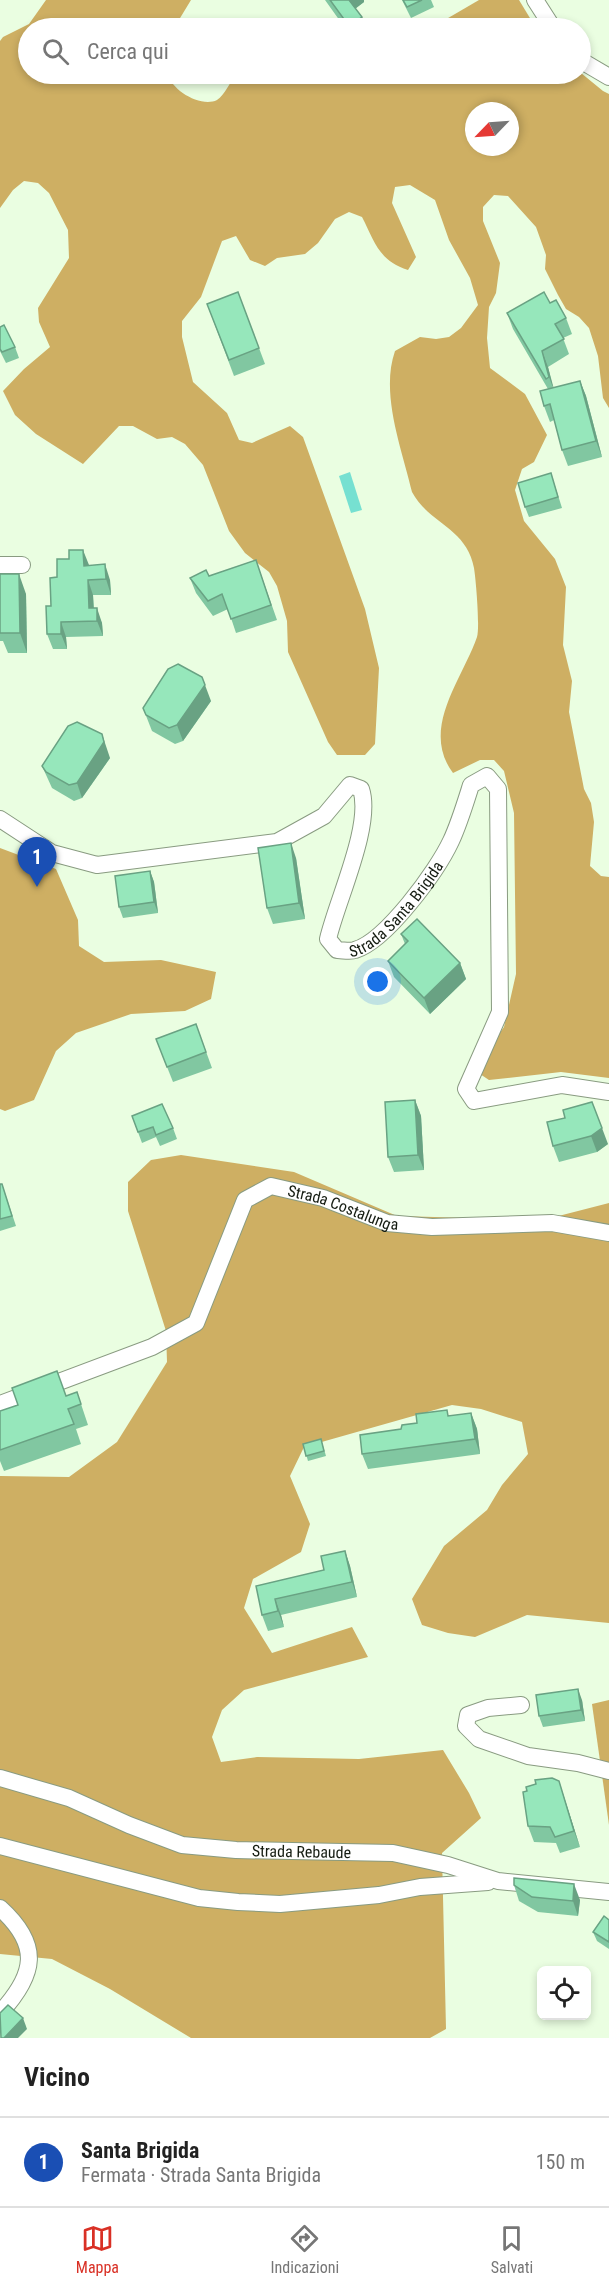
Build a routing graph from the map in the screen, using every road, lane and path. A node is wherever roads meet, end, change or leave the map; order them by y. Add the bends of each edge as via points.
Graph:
1 (535, 0) edge
2 (547, 18) edge
3 (591, 66) edge
4 (609, 77) edge
5 (0, 565) edge
6 (22, 565) dead end
7 (0, 819) edge
8 (609, 1092) edge
9 (609, 1233) edge
10 (0, 1404) edge
11 (521, 1705) dead end
12 (609, 1771) edge
13 (0, 1778) edge
14 (0, 1846) edge
15 (498, 1881) junction
16 (609, 1892) edge
17 (0, 1908) edge
18 (0, 2013) edge

1 - 2 street
3 - 4 street
5 - 6 street
7 - 8 street, Strada Santa Brigida via 52,853 97,865 277,842 324,816 350,785 361,789 365,801 352,865 328,939 337,950 353,951 370,944 423,886 451,842 471,785 487,776 498,789 500,1012 466,1089 474,1101 562,1085
9 - 10 street, Strada Costalunga via 552,1222 432,1227 387,1223 323,1198 271,1186 245,1200 196,1323 152,1347
11 - 12 street via 488,1708 468,1715 466,1726 478,1739 528,1756
13 - 15 street, Strada Rebaude via 69,1798 182,1845 393,1853
14 - 15 street via 181,1894 238,1902 280,1904
15 - 16 street, Strada Rebaude
17 - 18 street via 25,1940 30,1964 18,1993

